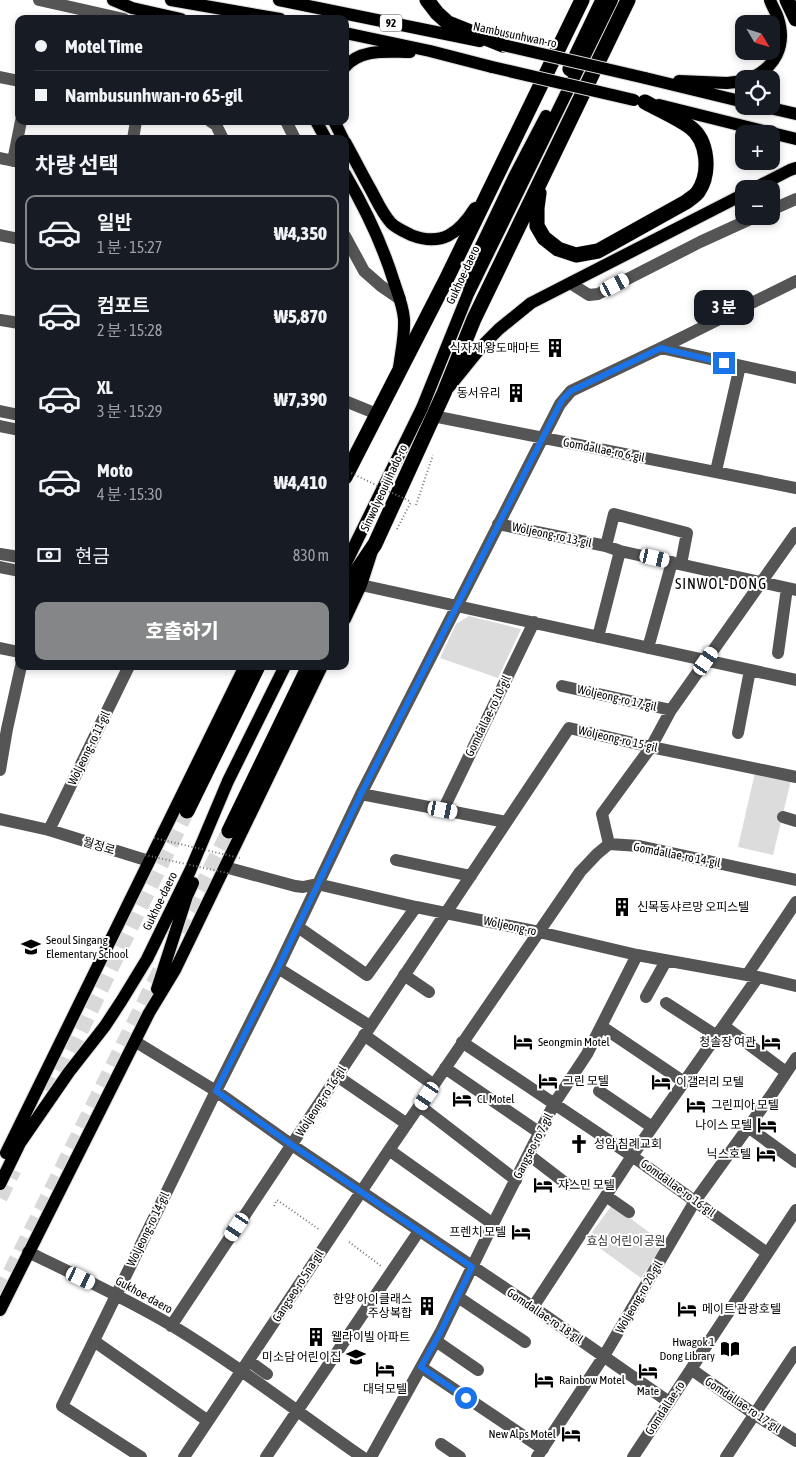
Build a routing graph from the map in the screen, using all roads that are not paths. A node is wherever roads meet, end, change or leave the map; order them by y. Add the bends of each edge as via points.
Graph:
1 (39, 0) edge
2 (113, 0) edge
3 (171, 0) edge
4 (279, 0) edge
5 (427, 0) edge
6 (582, 0) edge
7 (603, 0) edge
8 (612, 0) edge
9 (628, 0) edge
10 (770, 0) edge
11 (787, 0) edge
12 (126, 5) junction
13 (106, 15) edge
14 (125, 15) edge
15 (165, 15) edge
16 (257, 15) edge
17 (796, 19) edge
18 (349, 34) edge
19 (502, 45) junction
20 (430, 51) junction
21 (349, 62) edge
22 (570, 69) joint
23 (765, 70) edge
24 (0, 77) edge
25 (650, 79) junction
26 (15, 80) edge
27 (735, 82) edge
28 (735, 100) edge
29 (639, 101) junction
30 (780, 110) edge
31 (796, 114) edge
32 (796, 139) edge
33 (15, 142) edge
34 (349, 149) edge
35 (10, 160) edge
36 (796, 168) edge
37 (542, 178) junction
38 (771, 180) edge
39 (349, 181) edge
40 (492, 183) junction
41 (735, 199) edge
42 (796, 199) edge
43 (780, 206) edge
44 (737, 225) edge
45 (0, 235) edge
46 (15, 238) edge
47 (349, 243) edge
48 (796, 280) edge
49 (570, 283) junction
50 (400, 299) junction
51 (0, 320) edge
52 (15, 322) edge
53 (661, 348) junction
54 (740, 366) junction
55 (398, 374) junction
56 (796, 378) edge
57 (444, 393) junction
58 (349, 403) edge
59 (0, 411) edge
60 (15, 414) edge
61 (377, 414) junction
62 (433, 416) junction
63 (0, 426) edge
64 (15, 429) edge
65 (542, 437) junction
66 (349, 469) edge
67 (716, 471) junction
68 (796, 488) edge
69 (498, 524) junction
70 (796, 533) edge
71 (349, 538) edge
72 (375, 544) junction
73 (606, 546) junction
74 (620, 551) junction
75 (0, 554) edge
76 (15, 556) edge
77 (349, 556) edge
78 (677, 563) junction
79 (0, 567) edge
80 (15, 570) edge
81 (762, 582) junction
82 (349, 583) edge
83 (361, 585) junction
84 (791, 589) edge
85 (456, 606) junction
86 (349, 610) edge
87 (534, 622) junction
88 (598, 637) junction
89 (0, 648) edge
90 (648, 648) junction
91 (15, 651) edge
92 (778, 652) dead end
93 (706, 661) junction
94 (20, 670) edge
95 (127, 670) edge
96 (243, 670) edge
97 (256, 670) edge
98 (283, 670) edge
99 (292, 670) edge
100 (306, 670) edge
101 (320, 670) edge
102 (750, 670) junction
103 (796, 680) edge
104 (562, 686) dead end
105 (671, 710) junction
106 (3, 728) edge
107 (738, 733) dead end
108 (651, 747) junction
109 (0, 770) edge
110 (796, 777) edge
111 (361, 794) junction
112 (443, 810) junction
113 (187, 811) tunnel mouth
114 (0, 819) edge
115 (506, 822) junction
116 (49, 830) junction
117 (229, 830) tunnel mouth
118 (609, 844) junction
119 (147, 858) junction
120 (396, 860) dead end
121 (228, 870) junction
122 (471, 876) junction
123 (796, 880) edge
124 (317, 884) junction
125 (796, 902) edge
126 (416, 907) junction
127 (446, 912) junction
128 (298, 927) junction
129 (539, 932) junction
130 (637, 955) junction
131 (666, 961) junction
132 (278, 968) junction
133 (404, 975) junction
134 (752, 976) junction
135 (796, 986) edge
136 (429, 992) dead end
137 (646, 997) dead end
138 (666, 1004) dead end
139 (149, 1013) junction
140 (601, 1026) junction
141 (367, 1031) junction
142 (721, 1031) junction
143 (136, 1042) junction
144 (462, 1042) junction
145 (796, 1058) edge
146 (446, 1068) junction
147 (786, 1072) junction
148 (337, 1076) junction
149 (684, 1082) junction
150 (434, 1085) junction
151 (216, 1091) junction
152 (599, 1091) dead end
153 (554, 1104) junction
154 (420, 1106) junction
155 (407, 1124) junction
156 (652, 1127) junction
157 (748, 1128) junction
158 (540, 1133) junction
159 (292, 1145) junction
160 (389, 1150) junction
161 (529, 1155) junction
162 (632, 1156) junction
163 (796, 1162) edge
164 (0, 1165) tunnel mouth
165 (516, 1180) junction
166 (0, 1184) edge
167 (568, 1185) dead end
168 (361, 1192) junction
169 (606, 1196) junction
170 (695, 1201) junction
171 (796, 1210) edge
172 (629, 1212) dead end
173 (493, 1224) junction
174 (419, 1231) junction
175 (28, 1252) junction
176 (767, 1253) junction
177 (472, 1267) junction
178 (116, 1295) junction
179 (458, 1297) junction
180 (533, 1307) junction
181 (0, 1310) edge
182 (171, 1326) junction
183 (94, 1341) junction
184 (436, 1341) junction
185 (525, 1342) dead end
186 (795, 1355) edge
187 (604, 1356) junction
188 (245, 1366) junction
189 (421, 1367) junction
190 (690, 1369) junction
191 (478, 1370) dead end
192 (267, 1374) dead end
193 (669, 1402) junction
194 (297, 1411) junction
195 (754, 1414) junction
196 (208, 1421) junction
197 (796, 1441) edge
198 (441, 1444) dead end
199 (540, 1453) edge
200 (141, 1457) edge
201 (184, 1457) edge
202 (266, 1457) edge
203 (362, 1457) edge
204 (371, 1457) edge
205 (460, 1457) edge
206 (633, 1457) edge
207 (726, 1457) edge

1 - 13 street
2 - 12 main road
3 - 16 main road
4 - 19 main road, Nambusunhwan-ro / 92
5 - 19 highway via 448,23
6 - 40 highway
7 - 22 highway
8 - 77 main road, Gukhoe-daero via 468,294 422,408
9 - 37 highway, Sinwolyeouijihado-ro
10 - 23 main road via 781,28 781,41 777,54
11 - 17 highway
12 - 14 street
12 - 15 main road
18 - 20 main road, 92
19 - 25 main road, Nambusunhwan-ro / 92, bridge
20 - 21 main road via 368,53
20 - 29 main road, 92, bridge
22 - 71 main road, Gukhoe-daero via 462,286 415,403
24 - 26 street
25 - 27 main road
25 - 28 main road, Nambusunhwan-ro / 92
29 - 32 main road, 92
29 - 37 highway via 690,127 699,138 706,166 697,192 686,202 598,251 576,255 558,249 544,238 537,226
30 - 31 main road
33 - 35 street
34 - 40 main road via 393,225 423,240 453,234 467,220
36 - 38 main road
37 - 57 highway, Sinwolyeouijihado-ro via 474,319
39 - 50 main road via 386,255
40 - 55 highway
41 - 49 main road
42 - 43 street
44 - 49 street via 598,294 589,295
45 - 46 street
47 - 50 street via 364,271
48 - 53 street, Woljeong-ro 13-gil
49 - 57 main road via 531,303 499,329
50 - 55 main road via 404,333
51 - 52 street
53 - 54 street
53 - 65 street, Woljeong-ro 13-gil via 571,391 562,400
54 - 56 street
54 - 67 street
55 - 61 highway
57 - 62 highway, Sinwolyeouijihado-ro
58 - 61 street
59 - 60 street
61 - 66 highway
62 - 65 street, Gomdallae-ro 6-gil
62 - 72 highway, Sinwolyeouijihado-ro
63 - 64 street
65 - 67 street, Gomdallae-ro 6-gil
65 - 69 street, Woljeong-ro 13-gil
67 - 68 street, Gomdallae-ro 6-gil
69 - 73 street, Woljeong-ro 13-gil
69 - 85 street, Woljeong-ro 13-gil
70 - 81 street, Woljeong-ro 17-gil
72 - 82 highway, Sinwolyeouijihado-ro
72 - 83 main road
73 - 74 street, Woljeong-ro 13-gil
73 - 78 street, Woljeong-ro 13-gil via 614,514 687,534
74 - 78 street, Woljeong-ro 13-gil
74 - 88 street
75 - 76 street
78 - 81 street, Woljeong-ro 13-gil
78 - 90 street, Woljeong-ro 13-gil
79 - 80 street
81 - 84 street
81 - 93 street, Woljeong-ro 17-gil
83 - 85 street
83 - 86 main road
84 - 92 street
85 - 87 street
85 - 111 street, Woljeong-ro 13-gil
87 - 88 street
87 - 112 street, Gomdallae-ro 10-gil
88 - 90 street
89 - 91 street
90 - 93 street
93 - 102 street
93 - 105 street, Woljeong-ro 17-gil
94 - 106 street
95 - 116 street, Woljeong-ro 11-gil
96 - 119 main road
97 - 113 highway
98 - 166 main road, Gukhoe-daero via 228,781 190,871 147,959 105,1026 20,1143
99 - 139 main road, Gukhoe-daero via 229,796 191,887
100 - 117 highway
101 - 121 main road
102 - 103 street
102 - 107 street
104 - 105 street, Woljeong-ro 17-gil
105 - 108 street, Woljeong-ro 17-gil
106 - 109 street
108 - 110 street, Woljeong-ro 15-gil
108 - 115 street, Woljeong-ro 15-gil via 569,728
108 - 118 street, Woljeong-ro 17-gil via 602,814
111 - 112 street
111 - 124 street, Woljeong-ro 13-gil
112 - 115 street
114 - 116 street
115 - 122 street, Woljeong-ro 15-gil
116 - 119 street, 월정로
118 - 123 street, Gomdallae-ro 14-gil via 639,846
118 - 129 street via 580,872
119 - 164 main road
120 - 122 street
121 - 124 street, Woljeong-ro via 295,886
121 - 139 main road
122 - 127 street, Woljeong-ro 15-gil
124 - 126 street, Woljeong-ro
124 - 128 street, Woljeong-ro 14-gil
125 - 134 street
126 - 127 street, Woljeong-ro
126 - 128 street via 367,976
127 - 129 street, Woljeong-ro
127 - 133 street, Woljeong-ro 16-gil
128 - 132 street, Woljeong-ro 14-gil
129 - 130 street, Woljeong-ro
129 - 144 street, Gangseo-ro 5na-gil
130 - 131 street, Woljeong-ro
130 - 140 street, Gangseo-ro 7-gil
131 - 134 street, Woljeong-ro
131 - 137 street
132 - 141 street
132 - 151 street, Woljeong-ro 14-gil
133 - 136 street
133 - 141 street, Woljeong-ro 16-gil
134 - 135 street, Woljeong-ro
134 - 142 street
138 - 142 street
139 - 143 main road
140 - 149 street
140 - 153 street, Gangseo-ro 7-gil
141 - 148 street, Woljeong-ro 16-gil
141 - 150 street
142 - 147 street
142 - 149 street
143 - 151 street, Gomdallae-ro 18-gil
143 - 175 main road
144 - 146 street, Gangseo-ro 5na-gil
144 - 153 street, Gomdallae-ro 16-gil
145 - 147 street, Woljeong-ro 20-gil
146 - 150 street, Gangseo-ro 5na-gil
146 - 158 street
147 - 157 street, Woljeong-ro 20-gil
148 - 155 street
148 - 159 street, Woljeong-ro 16-gil
149 - 156 street
150 - 154 street, Gangseo-ro 5na-gil
151 - 159 street, Gomdallae-ro 18-gil
151 - 178 street, Woljeong-ro 14-gil
152 - 156 street
153 - 158 street, Gangseo-ro 7-gil
153 - 162 street, Gomdallae-ro 16-gil
154 - 155 street, Gangseo-ro 5na-gil
154 - 165 street
155 - 160 street, Gangseo-ro 5na-gil
156 - 162 street
157 - 163 street
157 - 170 street, Woljeong-ro 20-gil
158 - 161 street, Gangseo-ro 7-gil
159 - 168 street, Gomdallae-ro 18-gil
159 - 182 street, Woljeong-ro 16-gil
160 - 168 street, Gangseo-ro 5na-gil
160 - 173 street
161 - 165 street, Gangseo-ro 7-gil
161 - 167 street
162 - 169 street
162 - 170 street, Gomdallae-ro 16-gil
165 - 173 street, Gangseo-ro 7-gil
168 - 174 street, Gomdallae-ro 18-gil
168 - 188 street, Gangseo-ro 5na-gil
169 - 172 street
169 - 180 street
170 - 176 street, Gomdallae-ro 16-gil
170 - 187 street, Woljeong-ro 20-gil
171 - 176 street, Gomdallae-ro
173 - 177 street, Gangseo-ro 7-gil
174 - 177 street, Gomdallae-ro 18-gil
174 - 194 street
175 - 178 street, Gukhoe-daero
175 - 181 main road
176 - 190 street, Gomdallae-ro
177 - 179 street, Gangseo-ro 7-gil
177 - 180 street, Gomdallae-ro 18-gil
178 - 182 street, Gukhoe-daero
178 - 183 street, Woljeong-ro 14-gil
179 - 184 street, Gangseo-ro 7-gil
179 - 185 street
180 - 187 street, Gomdallae-ro 18-gil
182 - 188 street, Gukhoe-daero
183 - 196 street
183 - 200 street, Woljeong-ro 14-gil via 62,1406
184 - 189 street, Gangseo-ro 7-gil
184 - 191 street
186 - 195 street
187 - 193 street, Gomdallae-ro 18-gil
187 - 199 street, Woljeong-ro 20-gil
188 - 192 street
188 - 194 street
188 - 196 street, Gangseo-ro 5na-gil
189 - 199 street, Woljeong-ro 20-gil
189 - 204 street, Gangseo-ro 7-gil
190 - 193 street, Gomdallae-ro
190 - 195 street, Gomdallae-ro 17-gil
193 - 206 street, Gomdallae-ro
194 - 202 street
194 - 203 street
195 - 197 street, Gomdallae-ro 17-gil
195 - 207 street
196 - 201 street, Gangseo-ro 5na-gil
198 - 205 street

